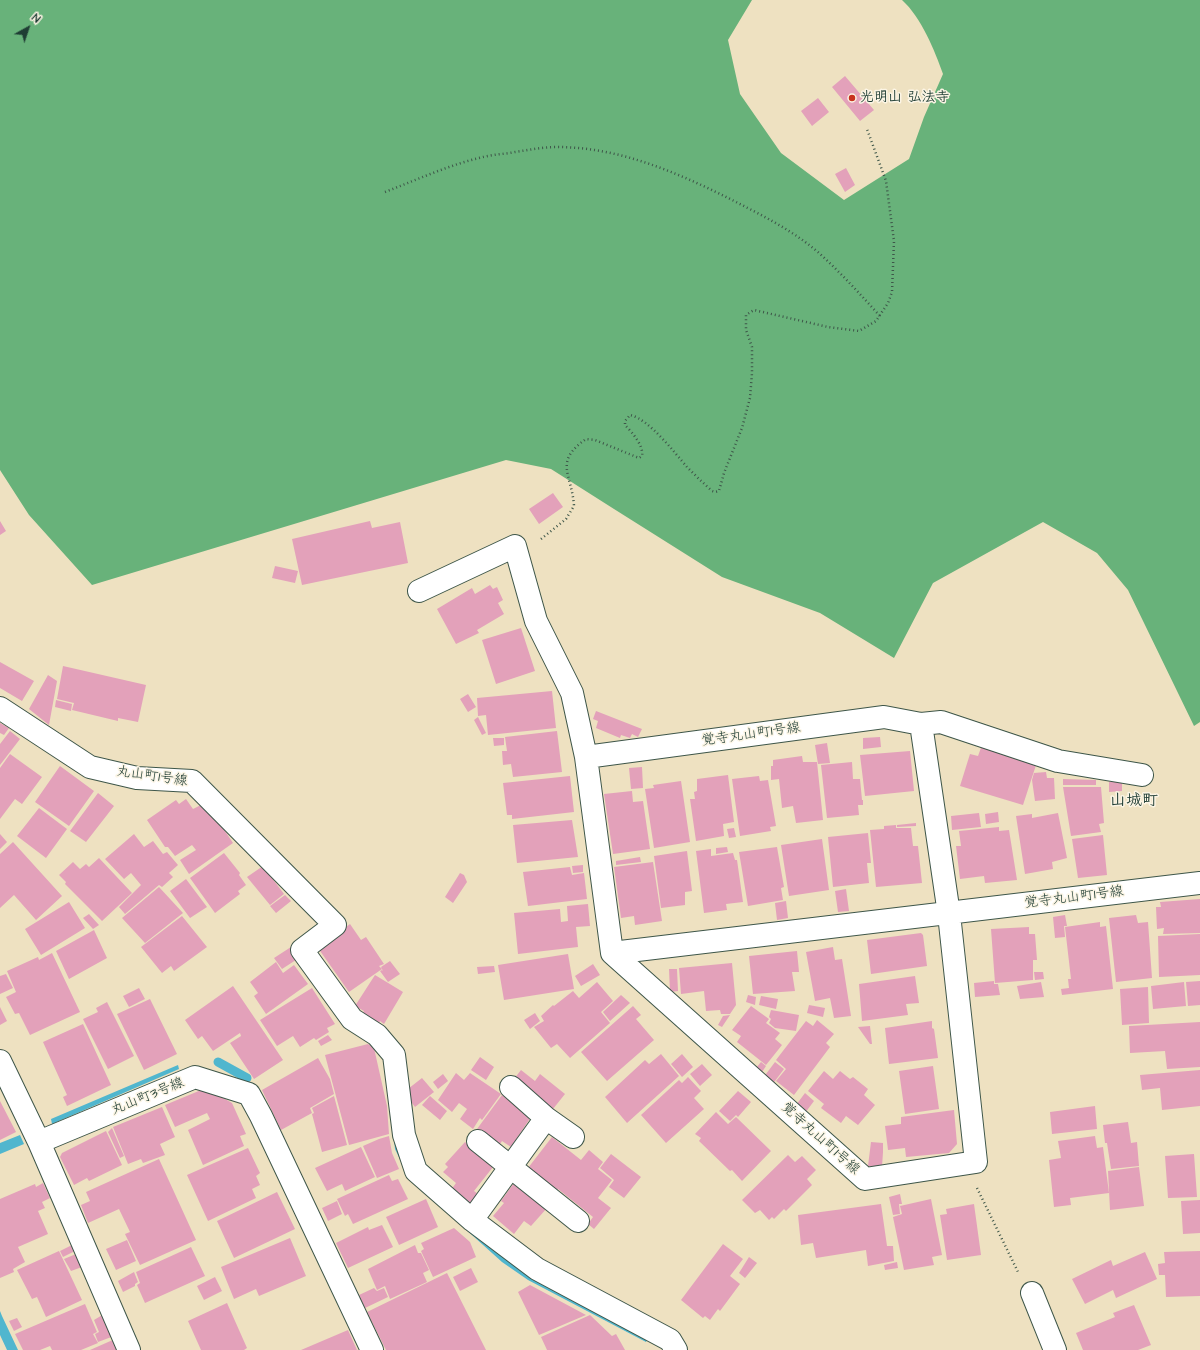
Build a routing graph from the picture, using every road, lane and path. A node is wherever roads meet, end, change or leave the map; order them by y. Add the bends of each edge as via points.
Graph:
1 (867, 129) dead end
2 (385, 192) dead end
3 (880, 316) junction
4 (518, 556) junction
5 (419, 592) dead end
6 (0, 708) edge
7 (921, 724) junction
8 (586, 757) junction
9 (1142, 775) dead end
10 (1200, 883) edge
11 (949, 914) junction
12 (612, 953) junction
13 (0, 1060) edge
14 (511, 1087) dead end
15 (546, 1118) junction
16 (573, 1137) dead end
17 (478, 1141) dead end
18 (39, 1142) junction
19 (976, 1162) junction
20 (511, 1166) junction
21 (472, 1220) junction
22 (578, 1221) dead end
23 (1032, 1293) joint
24 (129, 1350) edge
25 (372, 1350) edge
26 (676, 1350) edge
27 (1055, 1350) edge

1 - 3 path via 886,181 894,241 892,292
2 - 3 path via 488,156 529,149 583,149 646,162 714,191 784,228 818,252
3 - 4 path via 859,331 828,327 754,310 746,315 746,330 752,347 750,398 719,491 712,491 640,418 630,415 625,425 641,447 642,456 639,458 595,440 586,439 577,445 567,459 566,466 574,506 566,519
4 - 5 street via 515,546
4 - 8 street via 536,621 572,693
6 - 21 street, 丸山町1号線 via 90,767 137,778 192,781 335,924 302,950 352,1019 377,1035 394,1055 404,1135 416,1171
7 - 8 street, 覚寺丸山町1号線 via 884,717
7 - 9 street, 覚寺丸山町1号線 via 941,722 1058,761
7 - 11 street
8 - 12 street
10 - 11 street, 覚寺丸山町1号線
11 - 12 street, 覚寺丸山町1号線
11 - 19 street
12 - 19 street, 覚寺丸山町1号線 via 865,1179
13 - 18 street
14 - 15 street
15 - 16 street
15 - 20 street
17 - 20 street
18 - 24 street
18 - 25 street, 丸山町3号線 via 195,1078 249,1094
19 - 23 path via 977,1190 1024,1284
20 - 21 street
20 - 22 street
21 - 26 street via 537,1269 670,1340
23 - 27 street

